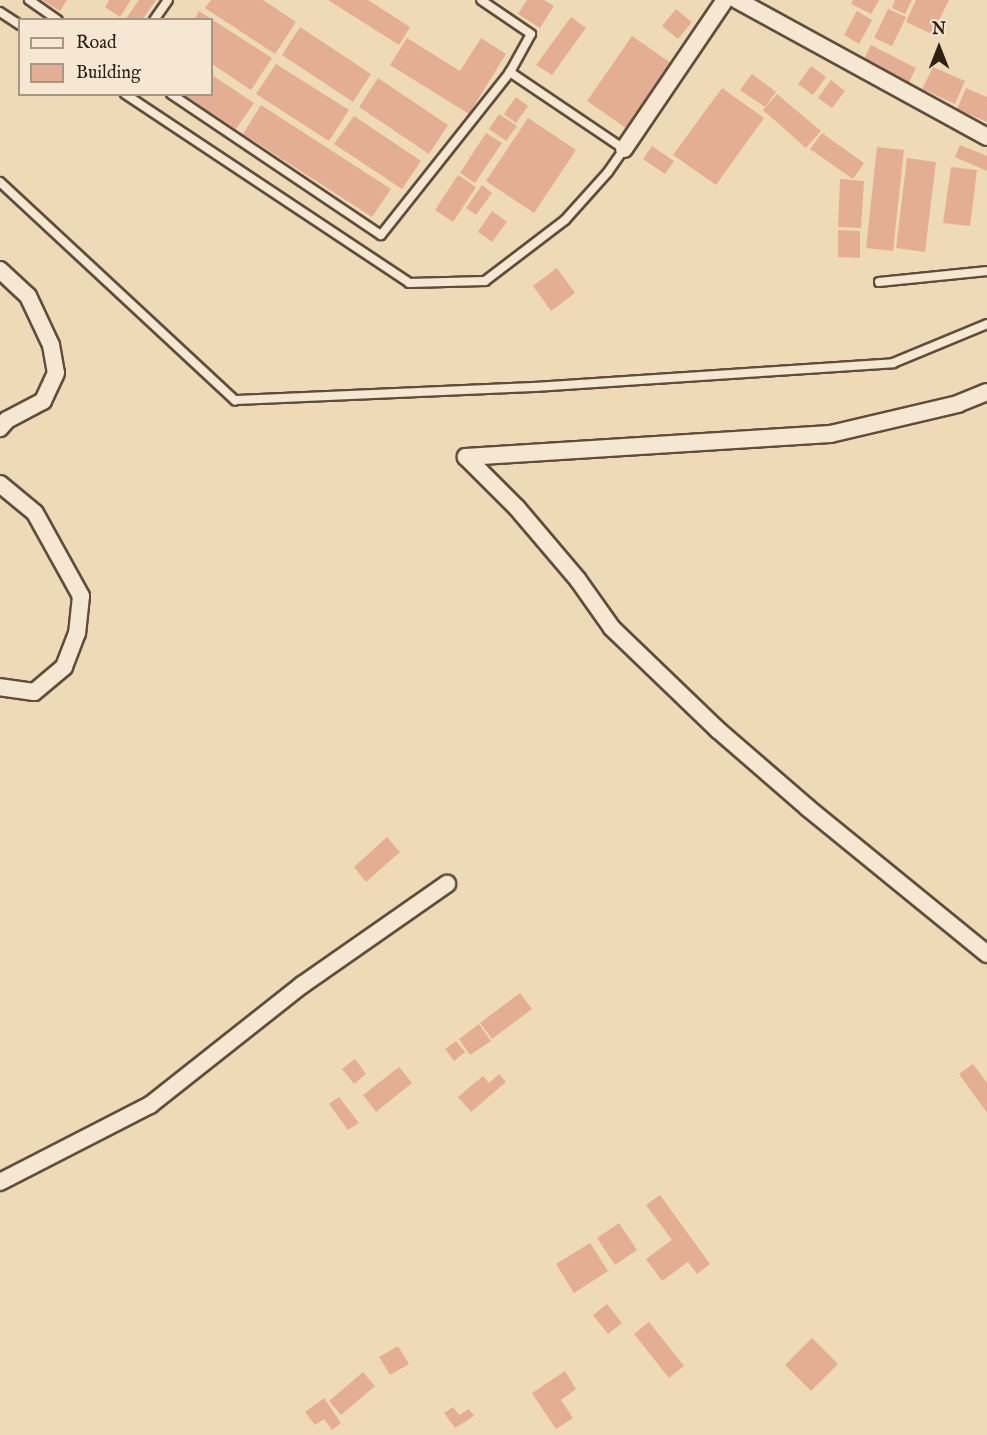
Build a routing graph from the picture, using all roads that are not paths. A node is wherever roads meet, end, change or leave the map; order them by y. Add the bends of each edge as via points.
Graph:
1 (29, 0) edge
2 (168, 0) edge
3 (481, 0) edge
4 (725, 0) edge
5 (737, 0) edge
6 (0, 12) edge
7 (55, 18) edge
8 (155, 18) edge
9 (18, 24) edge
10 (510, 72) junction
11 (128, 96) edge
12 (174, 96) edge
13 (987, 137) edge
14 (624, 149) junction
15 (0, 182) edge
16 (0, 270) edge
17 (987, 271) edge
18 (879, 282) dead end
19 (987, 324) edge
20 (987, 392) edge
21 (0, 428) edge
22 (0, 484) edge
23 (0, 687) edge
24 (447, 884) dead end
25 (987, 954) edge
26 (0, 1182) edge

1 - 7 lane
2 - 8 lane
3 - 10 lane via 531,34
4 - 14 street
5 - 13 street
6 - 9 lane
10 - 12 lane via 381,235
10 - 14 lane
11 - 14 lane via 409,283 486,281 566,220
15 - 19 lane via 235,400 535,387 893,363
16 - 21 street via 28,296 51,345 56,373 43,401 7,420
17 - 18 lane
20 - 25 street via 958,404 830,434 466,457 578,580 612,628 677,691 808,808
22 - 23 street via 35,513 81,596 77,633 64,667 34,692
24 - 26 street via 302,985 150,1105

